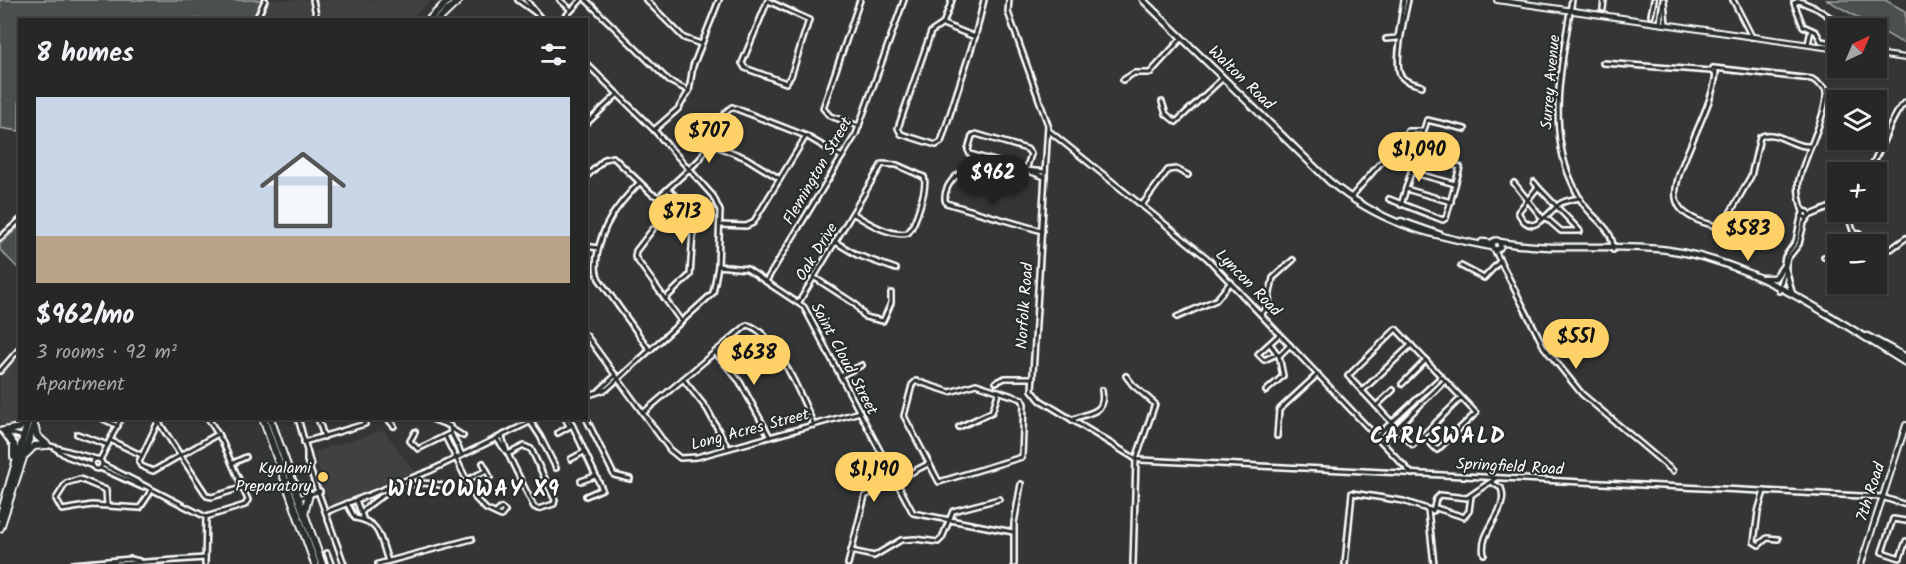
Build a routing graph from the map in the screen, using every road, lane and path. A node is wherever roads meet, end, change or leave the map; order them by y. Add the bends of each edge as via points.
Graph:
1 (265, 0) edge
2 (313, 0) edge
3 (449, 0) edge
4 (459, 0) edge
5 (518, 0) edge
6 (526, 0) edge
7 (560, 0) edge
8 (581, 0) edge
9 (586, 0) edge
10 (646, 0) edge
11 (718, 0) edge
12 (768, 0) edge
13 (860, 0) edge
14 (904, 0) edge
15 (952, 0) edge
16 (984, 0) edge
17 (1009, 0) edge
18 (1143, 0) edge
19 (1406, 0) edge
20 (1497, 0) edge
21 (1572, 0) edge
22 (1604, 0) edge
23 (1654, 0) edge
24 (1663, 0) edge
25 (1733, 0) edge
26 (1520, 2) edge
27 (1603, 9) dead end
28 (571, 10) junction
29 (1570, 11) junction
30 (536, 13) junction
31 (1651, 15) dead end
32 (257, 18) edge
33 (317, 18) edge
34 (431, 18) edge
35 (440, 18) edge
36 (540, 18) edge
37 (564, 18) edge
38 (1832, 18) edge
39 (1660, 23) junction
40 (943, 24) junction
41 (1666, 24) junction
42 (1811, 30) junction
43 (975, 37) junction
44 (1752, 37) junction
45 (1182, 38) junction
46 (1386, 39) dead end
47 (1827, 42) edge
48 (701, 44) junction
49 (1808, 44) junction
50 (1827, 47) edge
51 (1887, 55) edge
52 (1906, 58) edge
53 (1603, 63) dead end
54 (588, 65) edge
55 (1714, 70) junction
56 (1223, 78) junction
57 (1123, 80) dead end
58 (1422, 86) dead end
59 (689, 91) junction
60 (618, 94) junction
61 (1162, 102) dead end
62 (1906, 102) edge
63 (588, 122) edge
64 (859, 126) junction
65 (1464, 129) dead end
66 (654, 130) junction
67 (1048, 130) junction
68 (1423, 131) junction
69 (806, 136) junction
70 (1422, 136) junction
71 (1404, 137) junction
72 (1420, 141) junction
73 (709, 143) junction
74 (1457, 145) dead end
75 (1798, 146) junction
76 (1810, 146) junction
77 (1806, 153) junction
78 (1416, 154) junction
79 (842, 157) junction
80 (1873, 162) edge
81 (689, 169) junction
82 (1026, 170) junction
83 (1045, 172) junction
84 (1411, 172) junction
85 (1322, 173) junction
86 (959, 174) dead end
87 (588, 175) edge
88 (1188, 175) dead end
89 (1045, 177) junction
90 (780, 179) junction
91 (1534, 182) dead end
92 (639, 183) junction
93 (1514, 183) dead end
94 (1456, 184) junction
95 (1538, 187) junction
96 (1406, 189) junction
97 (669, 190) junction
98 (1352, 196) junction
99 (1580, 198) junction
100 (1528, 199) junction
101 (1389, 200) dead end
102 (1451, 202) junction
103 (1142, 205) junction
104 (1401, 206) junction
105 (1556, 207) junction
106 (1827, 208) edge
107 (854, 214) junction
108 (1806, 214) junction
109 (1730, 216) junction
110 (1544, 218) junction
111 (18, 222) edge
112 (1723, 224) junction
113 (720, 225) junction
114 (1729, 228) junction
115 (653, 229) dead end
116 (1042, 231) junction
117 (0, 238) edge
118 (1906, 238) edge
119 (1754, 241) dead end
120 (837, 243) junction
121 (588, 246) edge
122 (598, 248) junction
123 (1496, 248) junction
124 (1887, 248) edge
125 (1614, 249) junction
126 (1824, 257) dead end
127 (1827, 257) edge
128 (1293, 260) dead end
129 (1500, 261) junction
130 (1729, 265) junction
131 (1785, 265) junction
132 (718, 266) junction
133 (1461, 266) dead end
134 (896, 269) dead end
135 (1758, 277) junction
136 (815, 278) junction
137 (766, 281) junction
138 (1231, 282) junction
139 (1779, 290) junction
140 (891, 293) dead end
141 (1795, 297) junction
142 (664, 299) junction
143 (799, 302) junction
144 (1812, 307) junction
145 (1261, 314) junction
146 (1177, 317) dead end
147 (681, 321) junction
148 (1851, 329) junction
149 (1280, 334) junction
150 (588, 338) edge
151 (1270, 344) junction
152 (1290, 345) junction
153 (1411, 345) junction
154 (649, 349) junction
155 (18, 350) edge
156 (715, 352) junction
157 (1278, 355) junction
158 (1906, 357) edge
159 (1426, 360) junction
160 (1906, 363) edge
161 (862, 365) dead end
162 (0, 371) edge
163 (1318, 374) junction
164 (618, 376) junction
165 (840, 376) junction
166 (1126, 376) dead end
167 (1441, 377) junction
168 (1033, 378) junction
169 (683, 379) junction
170 (1445, 381) junction
171 (996, 382) dead end
172 (1402, 384) dead end
173 (1102, 390) dead end
174 (1393, 390) dead end
175 (999, 391) junction
176 (1266, 391) dead end
177 (1362, 391) junction
178 (588, 395) edge
179 (1461, 398) junction
180 (1376, 406) junction
181 (860, 412) junction
182 (643, 413) junction
183 (31, 420) edge
184 (32, 420) edge
185 (32, 420) edge
186 (105, 420) edge
187 (120, 420) edge
188 (157, 420) edge
189 (209, 420) edge
190 (264, 420) edge
191 (271, 420) edge
192 (298, 420) edge
193 (319, 420) edge
194 (389, 420) edge
195 (434, 420) edge
196 (530, 420) edge
197 (568, 420) edge
198 (587, 420) edge
199 (1072, 420) junction
200 (1391, 422) junction
201 (365, 424) dead end
202 (814, 425) junction
203 (1906, 425) edge
204 (117, 426) junction
205 (394, 426) dead end
206 (959, 426) dead end
207 (571, 427) junction
208 (1397, 428) junction
209 (2, 431) edge
210 (451, 431) junction
211 (415, 432) dead end
212 (558, 433) dead end
213 (77, 434) dead end
214 (218, 434) junction
215 (1422, 435) junction
216 (324, 436) junction
217 (445, 436) junction
218 (463, 436) dead end
219 (502, 436) junction
220 (1277, 436) dead end
221 (26, 437) junction
222 (770, 437) junction
223 (1376, 437) junction
224 (496, 438) junction
225 (110, 440) junction
226 (304, 442) junction
227 (1382, 442) junction
228 (46, 445) junction
229 (108, 446) junction
230 (728, 448) junction
231 (56, 449) junction
232 (584, 452) junction
233 (507, 453) junction
234 (141, 455) junction
235 (462, 455) junction
236 (181, 456) junction
237 (246, 457) dead end
238 (23, 458) junction
239 (457, 458) junction
240 (571, 459) dead end
241 (1136, 459) junction
242 (100, 463) junction
243 (233, 463) junction
244 (483, 463) dead end
245 (928, 464) junction
246 (93, 466) junction
247 (556, 468) dead end
248 (13, 470) junction
249 (487, 470) junction
250 (1673, 471) dead end
251 (1412, 474) junction
252 (595, 476) junction
253 (490, 477) dead end
254 (1496, 478) junction
255 (630, 479) dead end
256 (467, 480) junction
257 (895, 480) junction
258 (581, 481) dead end
259 (1491, 482) junction
260 (293, 483) junction
261 (1022, 484) dead end
262 (444, 486) dead end
263 (244, 487) junction
264 (151, 491) junction
265 (320, 491) junction
266 (1764, 491) junction
267 (309, 495) junction
268 (586, 496) dead end
269 (1472, 496) junction
270 (1882, 497) junction
271 (295, 499) junction
272 (999, 499) dead end
273 (356, 500) junction
274 (347, 503) junction
275 (107, 505) junction
276 (1906, 505) edge
277 (1436, 508) junction
278 (1428, 510) junction
279 (326, 512) junction
280 (497, 512) dead end
281 (361, 513) junction
282 (304, 514) junction
283 (206, 516) junction
284 (0, 517) edge
285 (363, 518) junction
286 (948, 520) junction
287 (1906, 521) edge
288 (0, 528) edge
289 (1013, 532) junction
290 (472, 538) dead end
291 (1778, 539) dead end
292 (1906, 541) edge
293 (1905, 549) edge
294 (851, 551) junction
295 (327, 553) dead end
296 (1484, 555) dead end
297 (205, 558) junction
298 (388, 561) junction
299 (1014, 562) edge
300 (73, 564) edge
301 (205, 564) edge
302 (315, 564) edge
303 (322, 564) edge
304 (331, 564) edge
305 (344, 564) edge
306 (378, 564) edge
307 (848, 564) edge
308 (1133, 564) edge
309 (1345, 564) edge
310 (1434, 564) edge
311 (1861, 564) edge

1 - 32 street
2 - 33 street
3 - 34 main road
4 - 35 main road
5 - 30 street
6 - 30 street
7 - 28 street
8 - 28 street
9 - 59 street via 669,81
10 - 48 street via 684,38
11 - 48 street
12 - 12 street via 809,20 786,83 742,63
13 - 64 street via 824,107 830,116
14 - 64 street, Flemington Street
15 - 40 street
16 - 43 street
17 - 67 street, Norfolk Road via 1008,12
18 - 45 main road, Walton Road
19 - 46 street via 1399,37
19 - 58 street via 1399,73
20 - 26 street
21 - 29 street, Surrey Avenue
22 - 27 street
23 - 31 street
24 - 39 street
24 - 41 street
25 - 44 street
26 - 29 street
28 - 37 street
29 - 39 street
29 - 99 street, Surrey Avenue via 1558,137
30 - 36 street
38 - 42 street via 1796,1 1793,5 1801,23
39 - 41 street
40 - 43 street
40 - 43 street via 931,32 898,126 901,134 940,143
41 - 44 street
42 - 47 street
42 - 49 street
44 - 49 street
45 - 56 main road, Walton Road
45 - 57 street via 1151,72 1134,73
48 - 59 street
49 - 50 street
51 - 52 street
53 - 55 street
54 - 60 street
55 - 76 street via 1722,67 1812,79 1823,85 1827,102
55 - 112 street via 1715,79 1675,196 1688,215
56 - 61 street via 1176,122 1166,114
56 - 85 main road, Walton Road
59 - 66 street via 678,109
60 - 63 street
60 - 66 street
62 - 80 street via 1893,117
64 - 79 street, Flemington Street
65 - 68 street via 1430,120 1425,122
66 - 81 street
67 - 83 street, Norfolk Road
67 - 103 street, Lyncon Road
68 - 70 street
68 - 71 street via 1410,130
69 - 73 street via 731,107
69 - 79 street
69 - 90 street
70 - 72 street
70 - 74 street
71 - 72 street
71 - 98 street
72 - 78 street
73 - 81 street
73 - 90 street via 749,159
75 - 76 street
75 - 77 street
75 - 109 street via 1771,134 1760,137 1751,176
76 - 77 street
77 - 108 street via 1798,187
78 - 84 street
78 - 94 street via 1459,166
79 - 137 street, Flemington Street
81 - 97 street
81 - 113 street via 717,202
82 - 82 street via 1031,154 1027,149 972,136 970,154
82 - 83 street
82 - 89 street
83 - 89 street, Norfolk Road
84 - 94 street
84 - 96 street
85 - 98 main road, Walton Road
85 - 123 main road, Walton Road via 1355,201 1390,220 1434,236
86 - 116 street via 948,186 945,202
87 - 92 street via 613,157
88 - 103 street via 1168,170
89 - 116 street, Norfolk Road
90 - 113 street via 751,224
91 - 95 street
92 - 97 street via 657,197
92 - 122 street via 612,213
93 - 100 street
94 - 102 street
95 - 100 street
95 - 105 street
96 - 102 street
96 - 104 street
97 - 142 street via 694,218 690,275
98 - 123 main road, Walton Road via 1428,231
99 - 105 street
99 - 125 street, Surrey Avenue via 1612,235
100 - 110 street
100 - 110 street via 1519,214 1533,225
101 - 104 street
102 - 104 street via 1443,220
103 - 138 street, Lyncon Road via 1208,258
105 - 110 street
105 - 110 street via 1580,231 1561,231
106 - 108 street
107 - 107 street, Oak Drive via 874,226 908,233 925,189 924,177 900,166 883,164
107 - 120 street, Oak Drive
108 - 131 street
109 - 112 street
109 - 114 street
111 - 117 street
112 - 114 street
113 - 132 street
114 - 119 street
115 - 142 street via 635,257
116 - 168 street, Norfolk Road
118 - 124 street
120 - 134 street
120 - 136 street, Oak Drive
121 - 122 street
122 - 154 street via 598,279
123 - 125 main road, Walton Road via 1515,245
123 - 129 street
125 - 130 main road, Walton Road via 1689,254
126 - 127 street
128 - 145 street via 1273,278 1267,294 1269,305
129 - 133 street via 1484,278
129 - 250 street via 1536,337 1576,387
130 - 135 main road, Walton Road
130 - 139 main road, Walton Road
131 - 135 main road via 1775,278
131 - 139 street
131 - 141 main road via 1789,288
132 - 137 street, Saint Cloud Street via 744,268
132 - 147 street via 713,293
135 - 139 main road, Walton Road
136 - 140 street via 855,304 865,317 877,321 887,316
136 - 143 street, Oak Drive
137 - 143 street, Saint Cloud Street
138 - 145 street, Lyncon Road
138 - 146 street via 1216,300
139 - 141 main road, Walton Road
139 - 144 main road, Walton Road
141 - 144 main road, Walton Road
142 - 147 street
143 - 165 street, Saint Cloud Street
144 - 148 main road, Walton Road
145 - 149 street, Lyncon Road
147 - 154 street
148 - 158 main road, Walton Road
148 - 160 main road, Walton Road
149 - 151 street
149 - 152 street, Lyncon Road
150 - 164 street, Long Acres Street
151 - 157 street
151 - 157 street via 1259,353 1260,358
152 - 157 street
152 - 163 street, Lyncon Road
153 - 159 street
153 - 177 street
153 - 177 street via 1396,330 1348,376
154 - 164 street
155 - 162 street
156 - 169 street
156 - 202 street via 744,326 764,333
156 - 222 street via 740,382
157 - 176 street via 1282,376
159 - 167 street
159 - 172 street
161 - 165 street
163 - 220 street via 1279,410
163 - 223 street, Lyncon Road
164 - 178 street
164 - 182 street, Long Acres Street
165 - 181 street, Saint Cloud Street
166 - 241 street via 1155,404
167 - 170 street
167 - 200 street
168 - 171 street via 1005,378
168 - 199 street, Norfolk Road via 1035,396
169 - 182 street
169 - 230 street via 707,408
170 - 179 street
170 - 208 street
173 - 199 street via 1100,408
174 - 180 street
175 - 206 street via 992,412
175 - 245 street via 972,384 950,392 914,382 904,416
175 - 245 street via 1024,402 1021,457 942,482
177 - 180 street
179 - 215 street
179 - 215 street via 1476,413 1437,450
180 - 200 street
181 - 202 street, Long Acres Street
181 - 257 street, Saint Cloud Street
182 - 230 street, Long Acres Street via 680,459
183 - 209 main road via 19,428
184 - 221 main road
185 - 228 main road via 35,435
186 - 204 street
187 - 204 street
188 - 234 street
188 - 236 street
189 - 214 street
190 - 271 main road
191 - 260 main road
192 - 226 street
193 - 216 street
194 - 205 street
195 - 210 street via 450,426
196 - 219 street
196 - 247 street
197 - 207 street
198 - 255 street via 614,475
199 - 241 street, Norfolk Road
200 - 208 street
200 - 223 street
201 - 216 street
202 - 222 street, Long Acres Street
203 - 270 street, 7th Road
204 - 225 street
207 - 212 street
207 - 232 street
208 - 215 street via 1413,445
208 - 227 street
209 - 221 street
209 - 248 main road via 14,448
210 - 217 street
210 - 218 street
210 - 235 street
211 - 217 street via 410,441 418,449
213 - 229 street
214 - 236 street
214 - 243 street
216 - 226 street
217 - 239 street
219 - 224 street
219 - 233 street
221 - 228 street
221 - 238 main road
221 - 248 main road
222 - 230 street, Long Acres Street
223 - 227 street, Lyncon Road
224 - 233 street
224 - 235 street
225 - 229 street
225 - 234 street
226 - 265 street
227 - 251 street, Lyncon Road
228 - 231 street
228 - 238 main road via 31,448
229 - 242 street
231 - 242 street
231 - 246 street
232 - 240 street
232 - 252 street
233 - 233 street via 534,507 554,504 531,449 524,446
234 - 236 street via 139,464 154,471
235 - 239 street
236 - 263 street via 209,497
237 - 243 street
238 - 288 main road
239 - 256 street
239 - 273 street
241 - 251 street, Springfield Road
241 - 308 street
242 - 246 street
242 - 246 street
242 - 264 street
243 - 263 street
244 - 249 street
245 - 257 street
248 - 284 main road
249 - 253 street
249 - 256 street
251 - 254 street, Springfield Road
252 - 258 street
252 - 268 street via 602,490
254 - 259 street
254 - 266 street, Springfield Road
256 - 280 street via 482,506
257 - 286 street, Saint Cloud Street via 913,513
257 - 294 street via 865,496
259 - 269 street
259 - 296 street via 1501,488 1503,496 1486,537
260 - 267 main road
260 - 271 main road
261 - 289 street
262 - 281 street via 428,481 407,486 374,500
263 - 283 street via 247,503
264 - 275 street via 140,508
264 - 283 street
265 - 267 street
265 - 279 street
266 - 270 street, Springfield Road
266 - 291 street via 1754,542 1759,545 1767,538
267 - 271 street
267 - 282 main road
269 - 277 street via 1466,499 1441,495 1436,499
269 - 277 street via 1464,517
270 - 276 street, Springfield Road
270 - 311 street, 7th Road
271 - 282 main road
271 - 302 main road
272 - 286 street via 956,510
273 - 274 street
273 - 281 street
274 - 279 street
274 - 285 street via 354,517
275 - 275 street via 62,510 56,499 66,483 80,479 106,490
277 - 278 street via 1433,512
278 - 309 street via 1403,501 1352,493
278 - 310 street
279 - 305 street
281 - 285 street
282 - 303 main road
283 - 297 street
285 - 298 street via 375,526
286 - 289 street, Saint Cloud Street
286 - 294 street via 938,542 902,540 874,556
287 - 293 street via 1893,519 1882,552 1899,559
289 - 299 street
290 - 298 street
292 - 293 street
294 - 307 street
295 - 304 street
297 - 300 street
297 - 301 street
298 - 306 street

